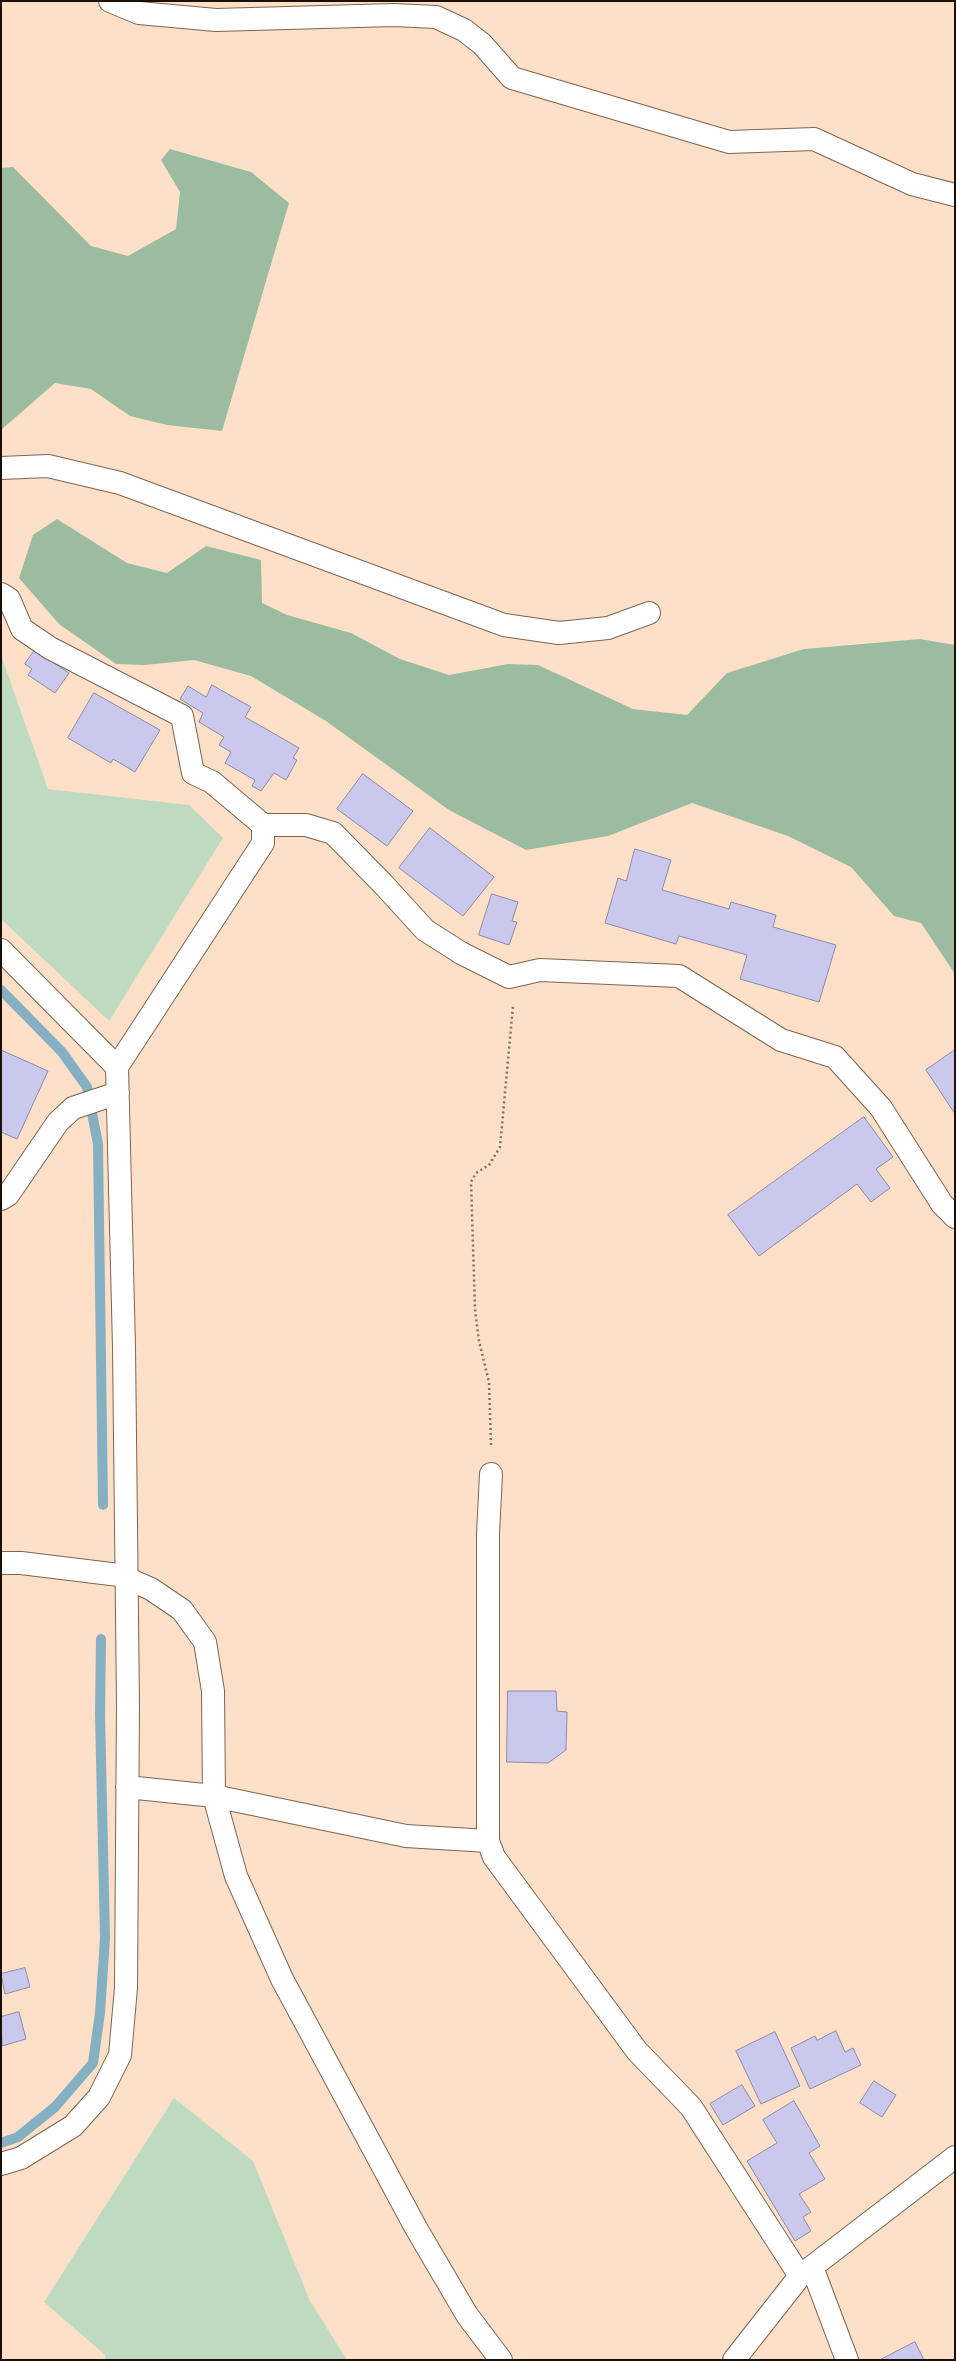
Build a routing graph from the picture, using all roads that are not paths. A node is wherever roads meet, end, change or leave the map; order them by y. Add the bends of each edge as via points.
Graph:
1 (110, 1) edge
2 (955, 195) edge
3 (1, 468) edge
4 (1, 594) edge
5 (649, 613) dead end
6 (263, 825) junction
7 (1, 950) edge
8 (117, 1067) junction
9 (118, 1093) junction
10 (1, 1199) edge
11 (955, 1217) edge
12 (492, 1474) road end
13 (1, 1563) edge
14 (127, 1579) junction
15 (128, 1787) junction
16 (214, 1796) junction
17 (488, 1841) junction
18 (955, 2157) edge
19 (1, 2164) edge
20 (806, 2271) junction
21 (501, 2360) edge
22 (734, 2360) edge
23 (847, 2360) edge

1 - 2 street via 139,13 216,20 394,14 436,17 464,30 482,44 512,78 729,142 814,139 912,184
3 - 5 street via 48,466 120,483 504,625 559,633 608,628
4 - 6 street via 9,599 22,629 182,716 193,773 212,782
6 - 8 street via 263,843
6 - 11 street via 306,825 333,833 425,930 461,953 509,977 540,970 679,976 782,1040 834,1057 881,1108 942,1204
7 - 8 street
8 - 9 street
9 - 10 street via 72,1108 58,1122 8,1195
9 - 14 street
12 - 17 street via 488,1534
13 - 14 street via 21,1563 119,1575
14 - 15 street
14 - 16 street via 151,1589 182,1610 205,1642 213,1691
15 - 16 street
15 - 19 street via 126,1988 120,2055 99,2097 72,2126 21,2158
16 - 17 street via 406,1836
16 - 21 street via 236,1876 282,1978 416,2228 467,2315
17 - 20 street via 494,1857 638,2051 692,2107
18 - 20 street
20 - 22 street
20 - 23 street

